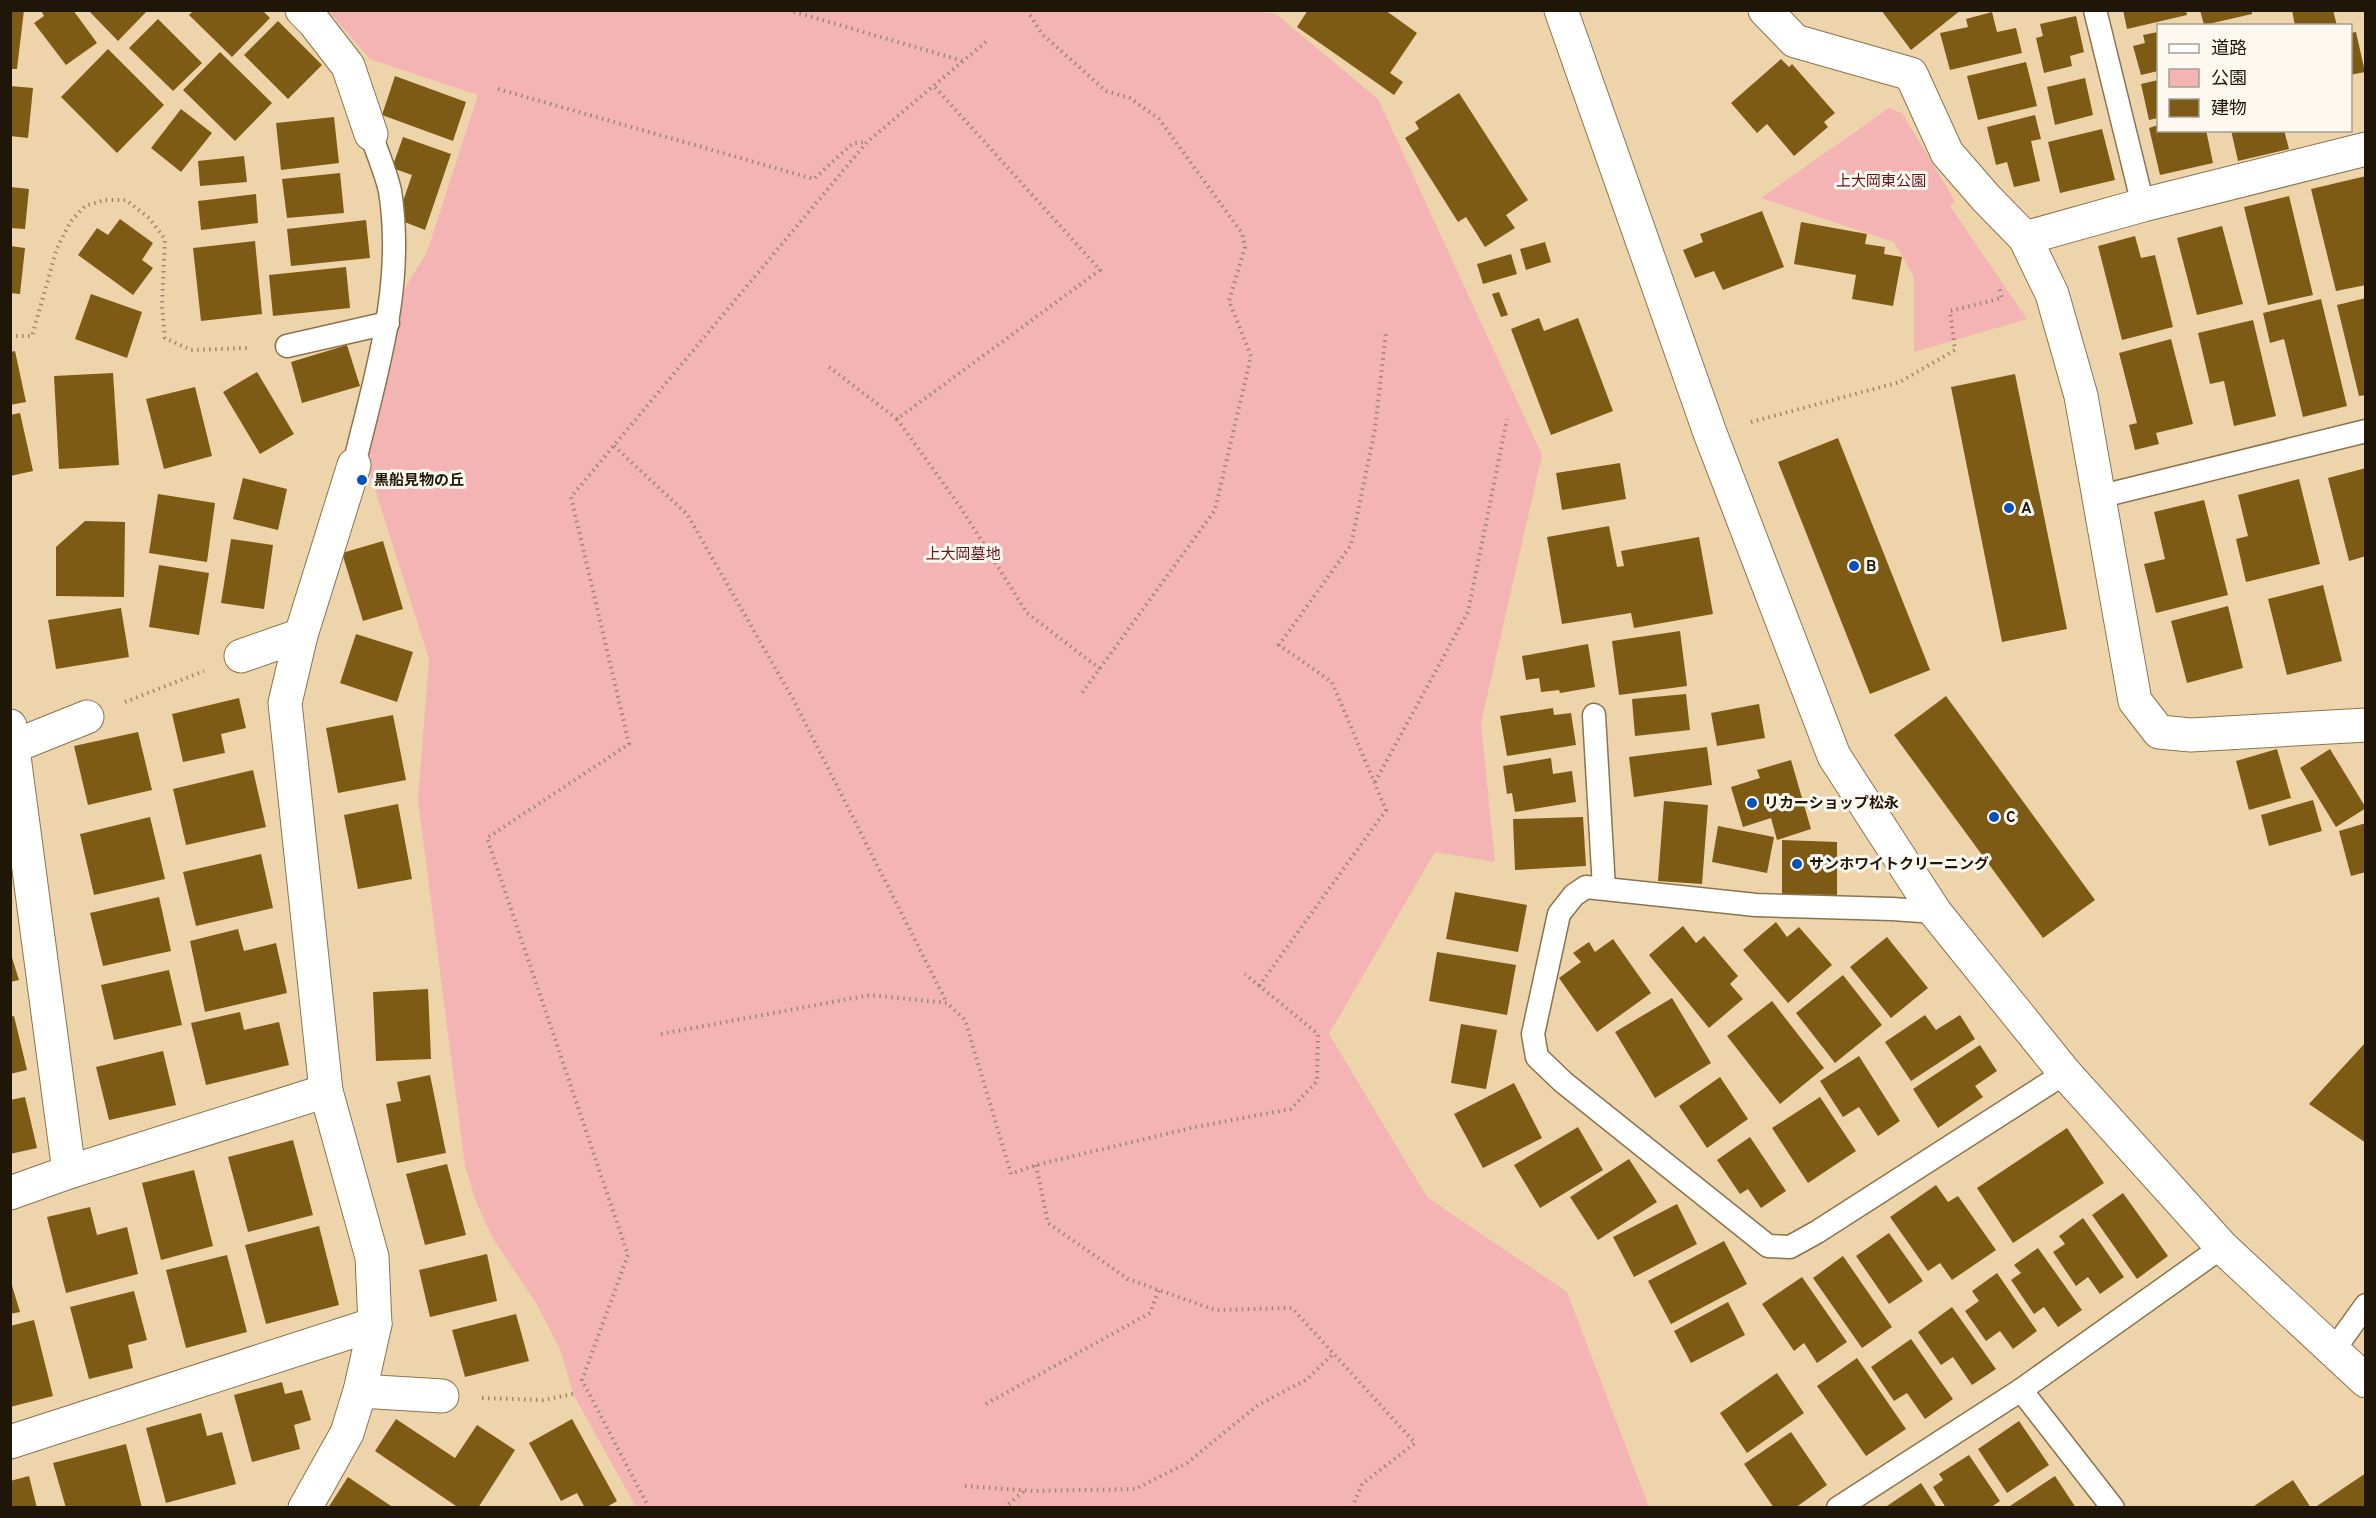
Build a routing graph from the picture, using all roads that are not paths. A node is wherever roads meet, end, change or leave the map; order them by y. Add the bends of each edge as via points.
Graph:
1 (302, 10) edge
2 (1561, 10) edge
3 (1765, 10) edge
4 (2095, 10) edge
5 (371, 135) joint
6 (2366, 149) edge
7 (2143, 205) junction
8 (2025, 238) junction
9 (388, 323) junction
10 (287, 346) road end
11 (2366, 430) edge
12 (354, 465) joint
13 (2098, 497) junction
14 (301, 635) junction
15 (241, 656) road end
16 (1594, 715) dead end
17 (87, 717) road end
18 (2366, 725) edge
19 (11, 737) edge
20 (1604, 888) junction
21 (1935, 912) junction
22 (2065, 1073) junction
23 (326, 1091) junction
24 (69, 1172) junction
25 (10, 1193) edge
26 (2222, 1247) junction
27 (2366, 1305) edge
28 (375, 1324) junction
29 (2333, 1351) junction
30 (2366, 1381) edge
31 (2021, 1390) junction
32 (360, 1391) junction
33 (442, 1396) road end
34 (10, 1442) edge
35 (306, 1508) edge
36 (1838, 1508) edge
37 (2113, 1508) edge

1 - 5 street via 348,66
2 - 21 street via 1710,433 1834,756
3 - 8 street via 1795,41 1911,74 1947,153
4 - 7 lane
5 - 9 lane via 390,190 395,268
6 - 7 street
7 - 8 street
8 - 13 street via 2052,294 2080,396
9 - 10 lane
9 - 12 lane
11 - 13 lane
12 - 14 street
13 - 18 street via 2135,702 2159,732 2191,735
14 - 15 street
14 - 23 street via 285,703
16 - 20 lane
17 - 19 street
19 - 24 street
20 - 21 lane via 1756,905
20 - 22 lane via 1586,887 1559,914 1533,1034 1537,1057 1768,1246 1790,1247 1817,1232
21 - 22 street
22 - 26 street
23 - 24 street
23 - 28 street via 372,1257
24 - 25 street
26 - 29 street
26 - 31 lane
27 - 29 lane
28 - 32 street
28 - 34 street
29 - 30 street
31 - 36 lane
31 - 37 lane
32 - 33 street
32 - 35 street via 347,1433

